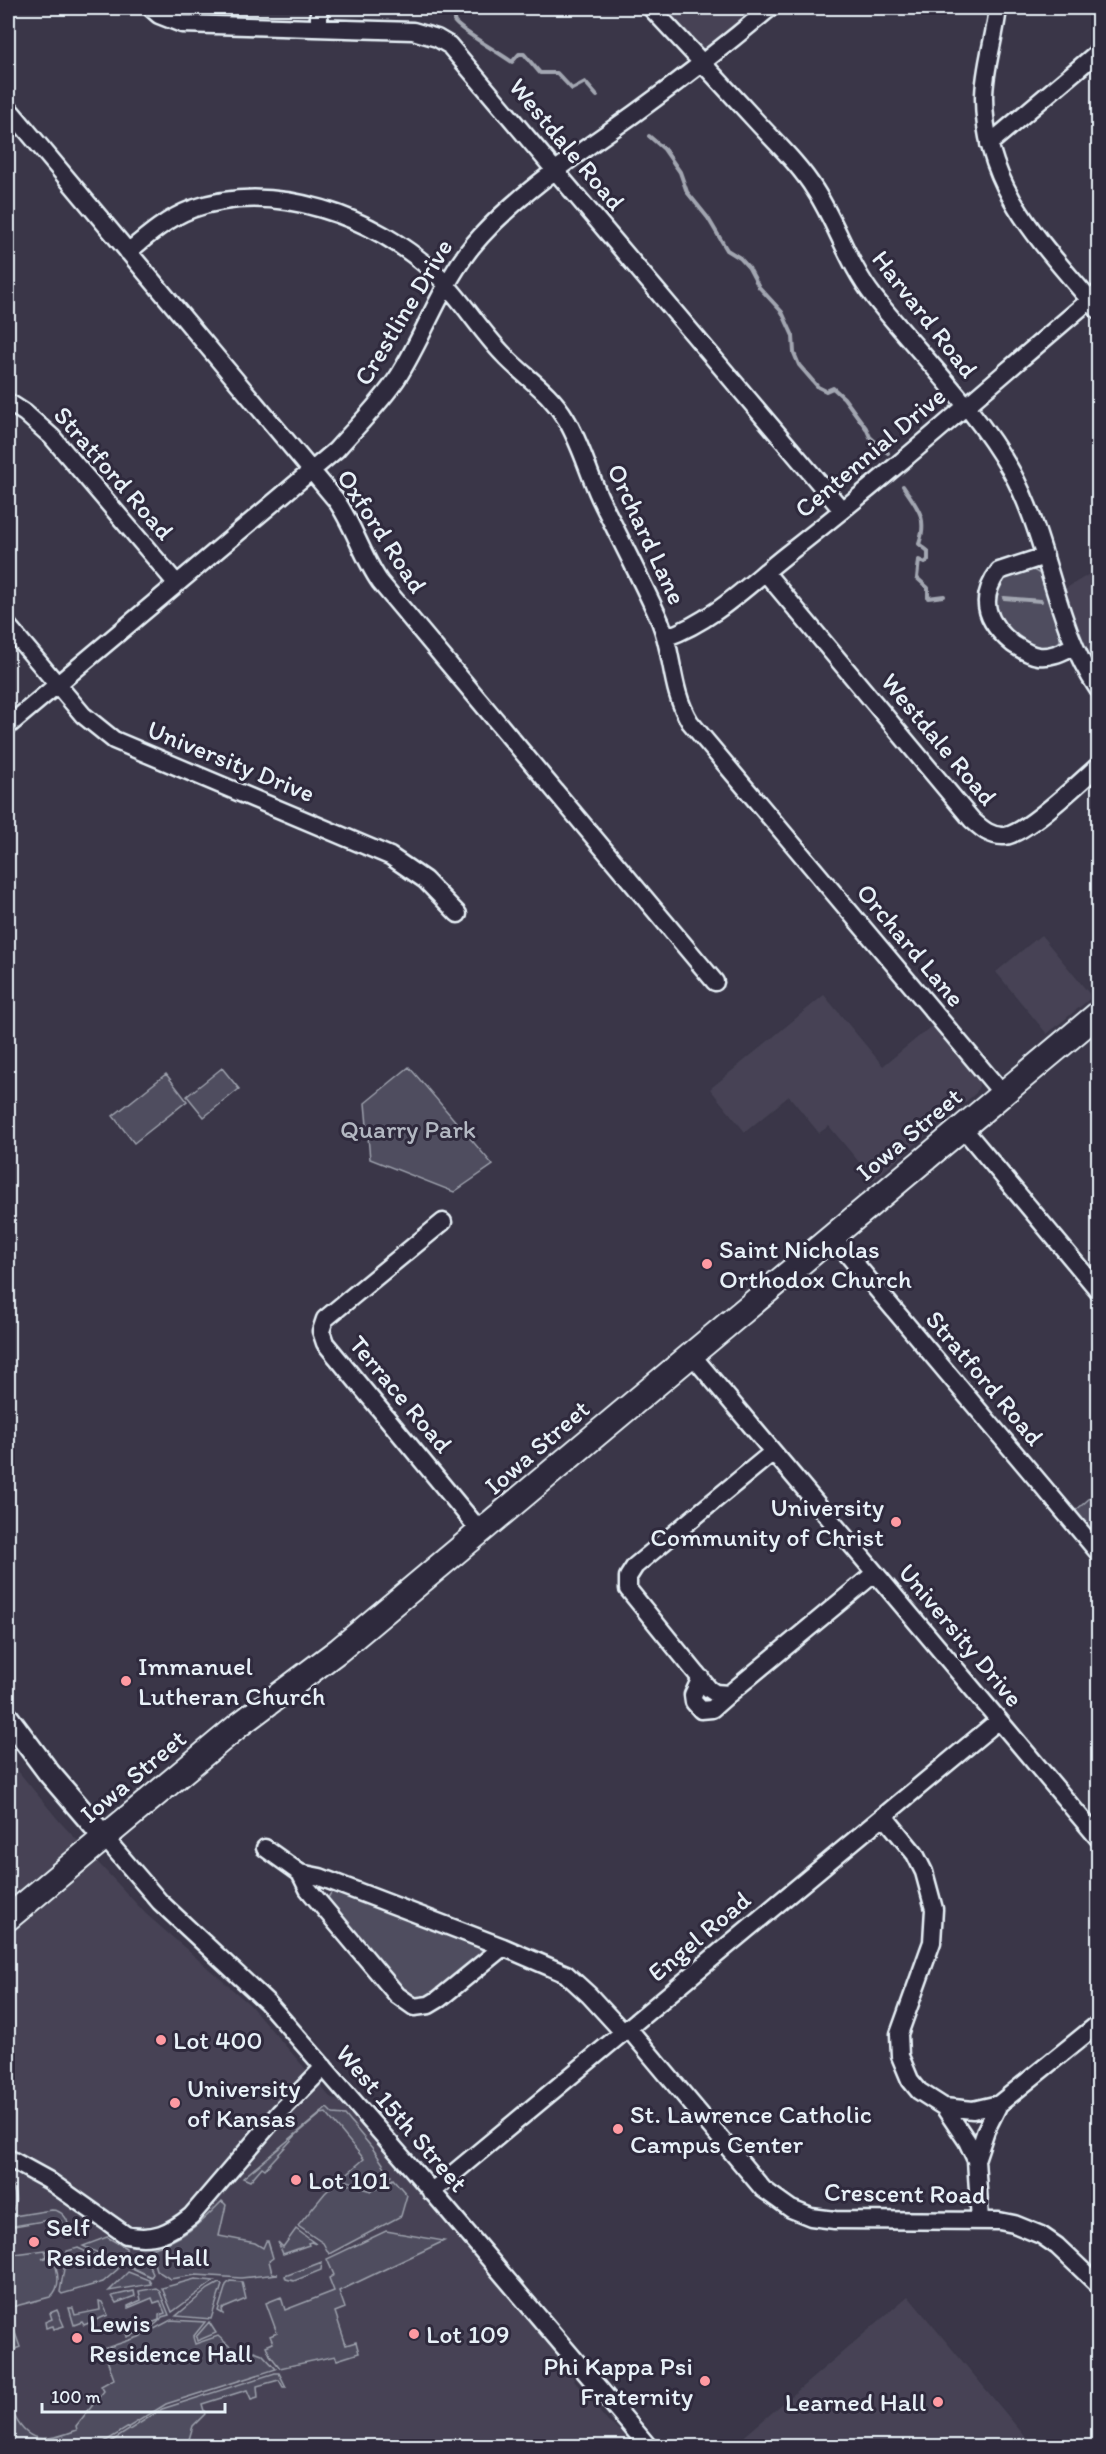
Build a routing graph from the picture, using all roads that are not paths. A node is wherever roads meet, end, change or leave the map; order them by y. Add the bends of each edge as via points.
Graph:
1 (151, 8) edge
2 (319, 8) edge
3 (651, 8) edge
4 (770, 8) edge
5 (998, 8) edge
6 (319, 28) junction
7 (1098, 52) edge
8 (703, 64) junction
9 (8, 108) edge
10 (989, 144) junction
11 (556, 170) junction
12 (128, 252) junction
13 (446, 286) junction
14 (1096, 301) edge
15 (8, 402) edge
16 (965, 406) junction
17 (312, 472) junction
18 (842, 510) junction
19 (1045, 556) junction
20 (765, 572) junction
21 (177, 584) junction
22 (8, 626) edge
23 (667, 638) junction
24 (1074, 646) junction
25 (57, 684) junction
26 (1098, 689) edge
27 (8, 726) edge
28 (1098, 766) edge
29 (458, 914) dead end
30 (715, 982) dead end
31 (1098, 1014) edge
32 (1002, 1093) junction
33 (962, 1127) junction
34 (443, 1222) dead end
35 (832, 1236) junction
36 (1097, 1284) edge
37 (691, 1354) junction
38 (773, 1452) junction
39 (481, 1532) junction
40 (1098, 1552) edge
41 (875, 1573) junction
42 (8, 1718) edge
43 (999, 1720) junction
44 (884, 1816) junction
45 (104, 1838) junction
46 (1098, 1838) edge
47 (265, 1848) dead end
48 (300, 1873) junction
49 (332, 1881) junction
50 (323, 1905) junction
51 (8, 1918) edge
52 (503, 1947) junction
53 (1098, 2024) edge
54 (625, 2030) junction
55 (324, 2067) junction
56 (999, 2104) junction
57 (944, 2107) junction
58 (8, 2158) edge
59 (976, 2160) junction
60 (432, 2192) junction
61 (980, 2220) junction
62 (1098, 2286) edge
63 (648, 2446) edge

1 - 6 street, Westdale Road via 182,24
2 - 6 street
3 - 8 street, Harvard Road
4 - 8 street, Crestline Drive
5 - 10 street via 984,97
6 - 11 street, Westdale Road via 413,31 443,42
7 - 10 street
8 - 11 street, Crestline Drive
8 - 16 street, Harvard Road via 801,171 820,199 860,278
9 - 12 street, Oxford Road
10 - 14 street via 999,177 1019,212
11 - 13 street, Crestline Drive via 495,221 467,252
11 - 18 street, Westdale Road
12 - 13 street, Orchard Lane via 164,224 192,209 265,199 335,213 378,233 436,274
12 - 17 street, Oxford Road
13 - 17 street, Crestline Drive via 388,390
13 - 23 street, Orchard Lane via 504,356 546,391 566,420
14 - 16 street, Centennial Drive
15 - 21 street, Stratford Road via 52,437
16 - 18 street, Centennial Drive
16 - 19 street, Harvard Road via 1012,473
17 - 21 street, Crestline Drive
17 - 30 street, Oxford Road via 344,512 380,582
18 - 20 street, Centennial Drive
19 - 24 street, Harvard Road
19 - 24 street via 999,571 988,590 987,611 1006,638 1023,651 1046,656
20 - 23 street, Centennial Drive via 706,619
20 - 28 street, Westdale Road via 972,820 987,833 1001,836 1019,831
21 - 25 street, Crestline Drive
22 - 25 street, University Drive
23 - 32 street, Orchard Lane via 675,690 690,722
24 - 26 street, Harvard Road
25 - 27 street, Crestline Drive
25 - 29 street, University Drive via 83,715 114,740 390,856 425,880
31 - 32 highway, Iowa Street
32 - 33 highway, Iowa Street
33 - 35 highway, Iowa Street
33 - 36 street
34 - 39 street, Terrace Road via 325,1319 321,1331 326,1343
35 - 37 highway, Iowa Street
35 - 40 street, Stratford Road
37 - 38 street, University Drive
37 - 39 highway, Iowa Street
38 - 41 street, University Drive
38 - 41 street via 634,1566 627,1582 628,1589 700,1678 715,1693 729,1694
39 - 45 highway, Iowa Street
41 - 43 street, University Drive
42 - 45 main road
43 - 44 street, Engel Road
43 - 46 street, University Drive
44 - 54 street, Engel Road
44 - 57 street via 915,1854 934,1909 932,1942 899,2034 900,2056 919,2091
45 - 51 highway, Iowa Street
45 - 55 street, West 15th Street via 160,1902 267,2002
47 - 48 street
48 - 49 street, Crescent Road
48 - 50 street
49 - 50 street via 322,1896
49 - 52 street, Crescent Road
50 - 52 street via 398,1995 414,2007 439,1999
52 - 54 street, Crescent Road via 566,1974
53 - 56 street
54 - 60 street, Engel Road
54 - 61 street, Crescent Road via 763,2189 791,2209 835,2220
55 - 58 street via 191,2216 159,2236 126,2235 48,2180
55 - 60 street, West 15th Street
56 - 57 street via 973,2110
56 - 59 street
57 - 59 street
59 - 61 street
60 - 63 street, West 15th Street
61 - 62 street, Crescent Road via 1014,2224 1041,2235

